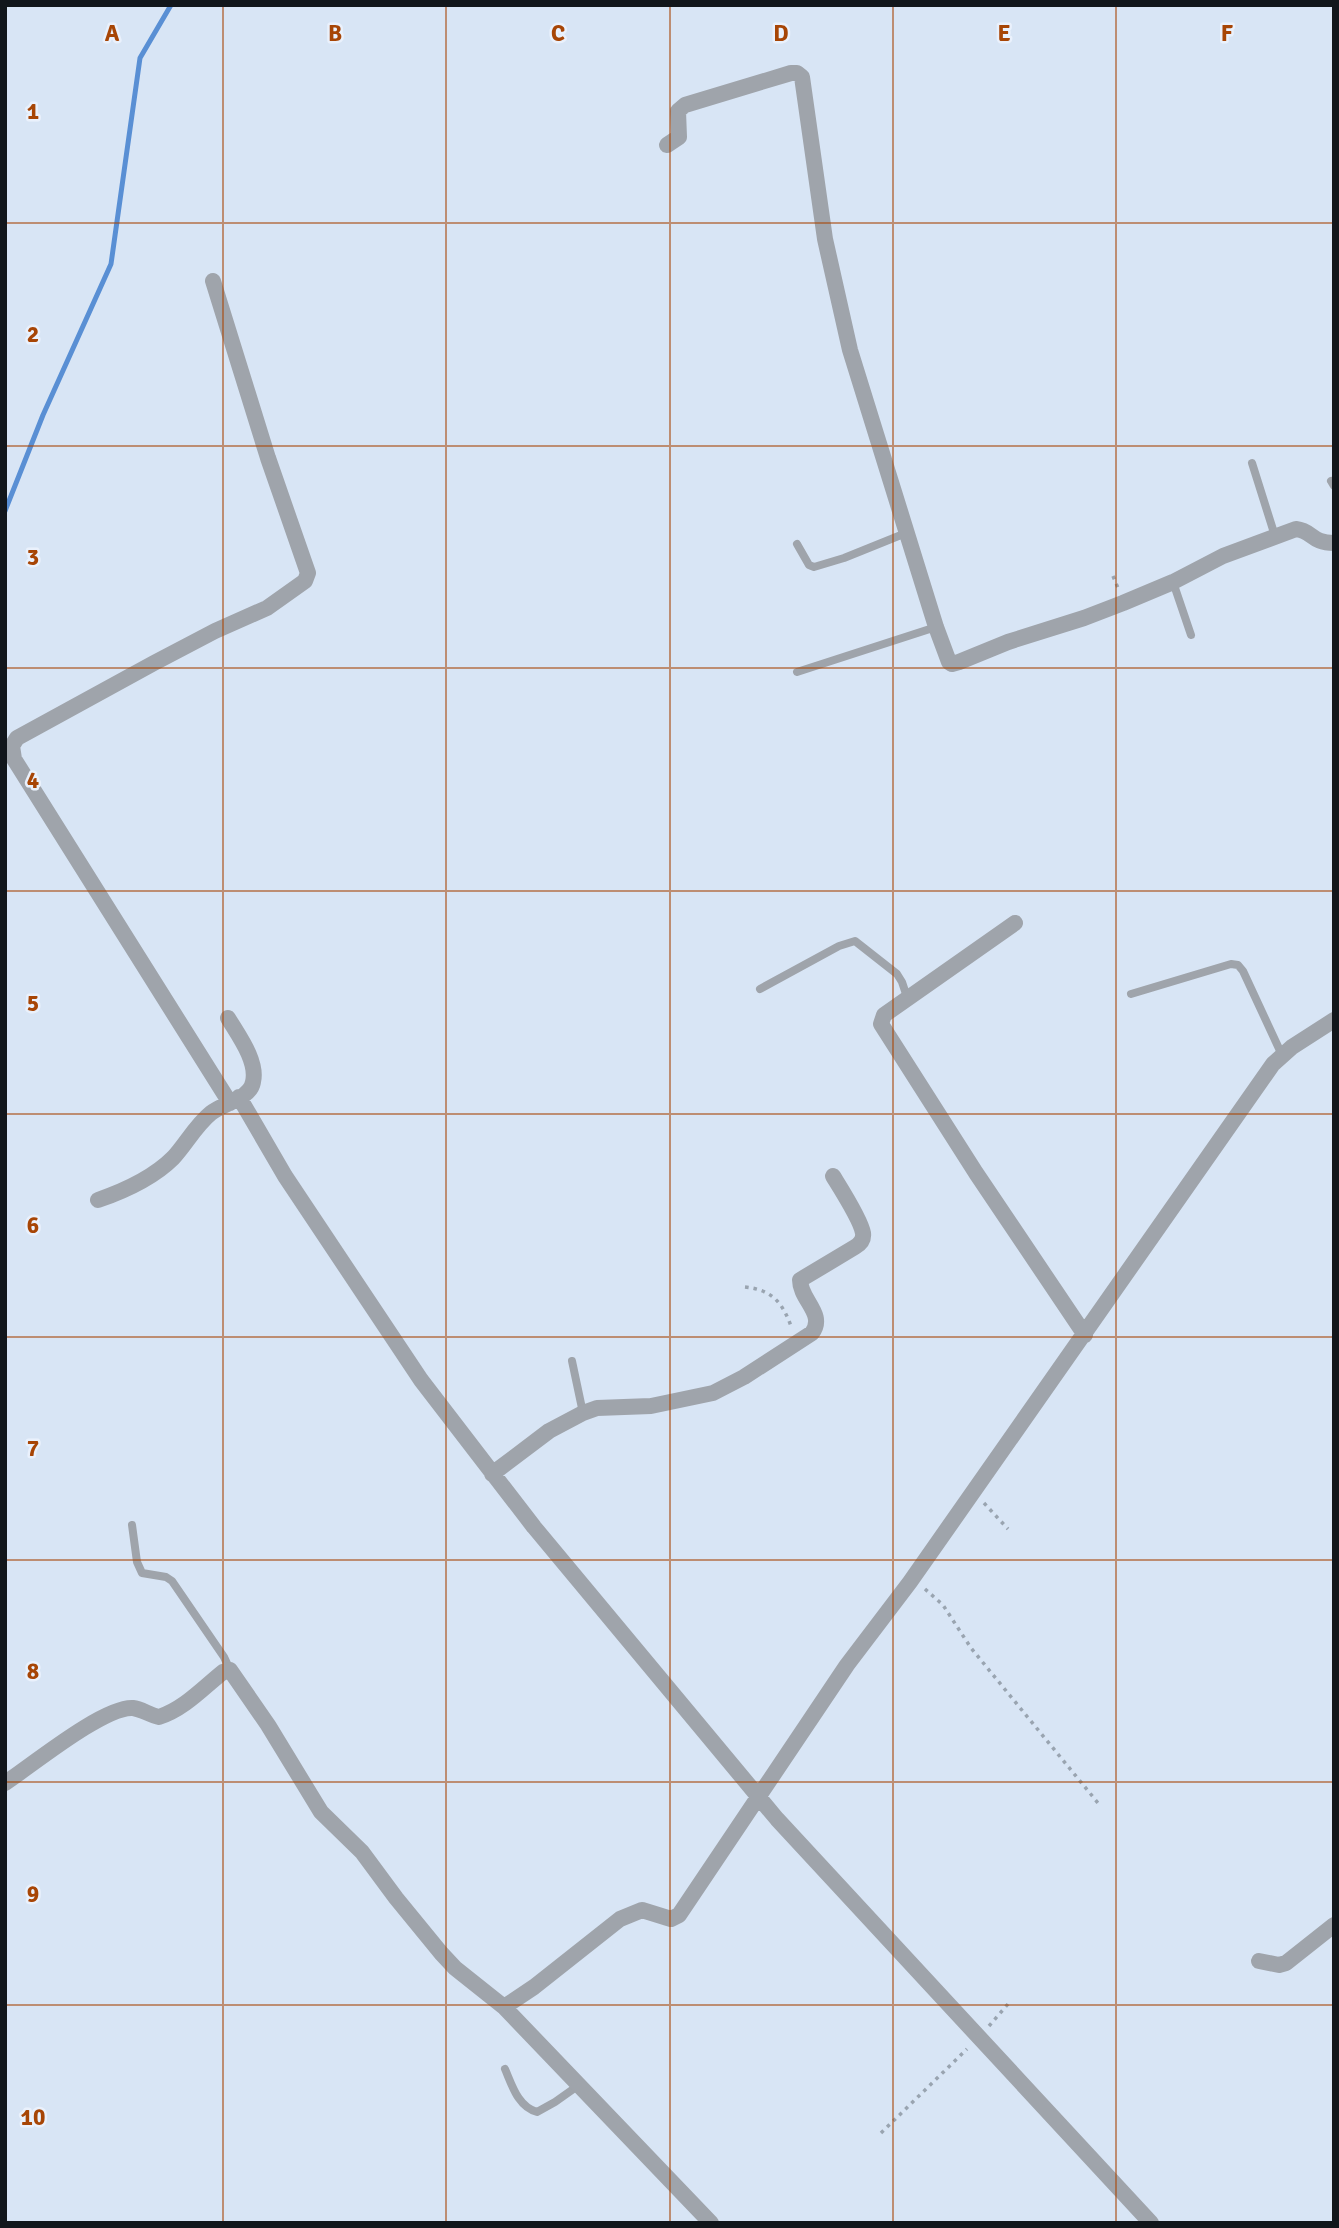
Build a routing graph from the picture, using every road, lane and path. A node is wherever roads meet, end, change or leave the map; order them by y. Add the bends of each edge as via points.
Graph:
1 (667, 145) dead end
2 (213, 281) dead end
3 (1252, 463) dead end
4 (906, 533) junction
5 (1275, 536) junction
6 (1328, 543) edge
7 (797, 544) dead end
8 (1173, 582) junction
9 (936, 628) junction
10 (1191, 635) dead end
11 (797, 672) dead end
12 (1015, 923) dead end
13 (760, 989) dead end
14 (1132, 994) dead end
15 (908, 1000) junction
16 (228, 1018) dead end
17 (1334, 1020) edge
18 (1282, 1055) junction
19 (234, 1100) junction
20 (834, 1176) dead end
21 (98, 1200) dead end
22 (745, 1287) dead end
23 (1085, 1335) junction
24 (795, 1344) junction
25 (572, 1361) dead end
26 (583, 1413) junction
27 (492, 1474) junction
28 (972, 1492) junction
29 (132, 1525) dead end
30 (1007, 1529) dead end
31 (929, 1591) dead end
32 (230, 1670) junction
33 (5, 1783) edge
34 (762, 1800) junction
35 (1098, 1803) dead end
36 (1334, 1925) edge
37 (1259, 1961) dead end
38 (1008, 2004) dead end
39 (503, 2007) junction
40 (980, 2036) junction
41 (505, 2068) dead end
42 (579, 2085) junction
43 (881, 2133) dead end
44 (711, 2223) edge
45 (1151, 2223) edge

1 - 4 street via 679,137 678,111 685,105 791,74 802,77 825,239 864,402
2 - 19 street via 308,573 305,581 267,608 166,656 17,738 12,746 14,759
3 - 5 lane
4 - 7 lane via 814,567
4 - 9 street
5 - 6 street via 1296,529
5 - 8 street
8 - 9 street via 953,664
8 - 10 lane
9 - 11 lane
12 - 15 street
13 - 15 lane via 855,941 897,974
14 - 18 lane via 1238,965
15 - 23 street via 884,1015 882,1029
16 - 19 street via 254,1074 248,1092
17 - 18 street
18 - 23 street
19 - 21 street via 212,1111 158,1171
19 - 27 street via 421,1380
20 - 24 street via 863,1233 862,1240 800,1280 817,1322 812,1333
22 - 24 path via 776,1298 792,1326
23 - 28 street
24 - 26 street via 713,1393
25 - 26 lane
26 - 27 street via 549,1431
27 - 34 street
28 - 30 path
28 - 34 street via 847,1665
29 - 32 lane via 142,1573 172,1581
31 - 35 path
32 - 33 street via 168,1714 159,1717 134,1708 107,1715
32 - 39 street via 320,1812 362,1853 455,1968
34 - 39 street via 679,1915 671,1919 642,1910 620,1919
34 - 40 street
36 - 37 street via 1286,1963
38 - 40 path
39 - 42 street
40 - 43 path
40 - 45 street
41 - 42 lane via 516,2094 529,2110 537,2112
42 - 44 street

